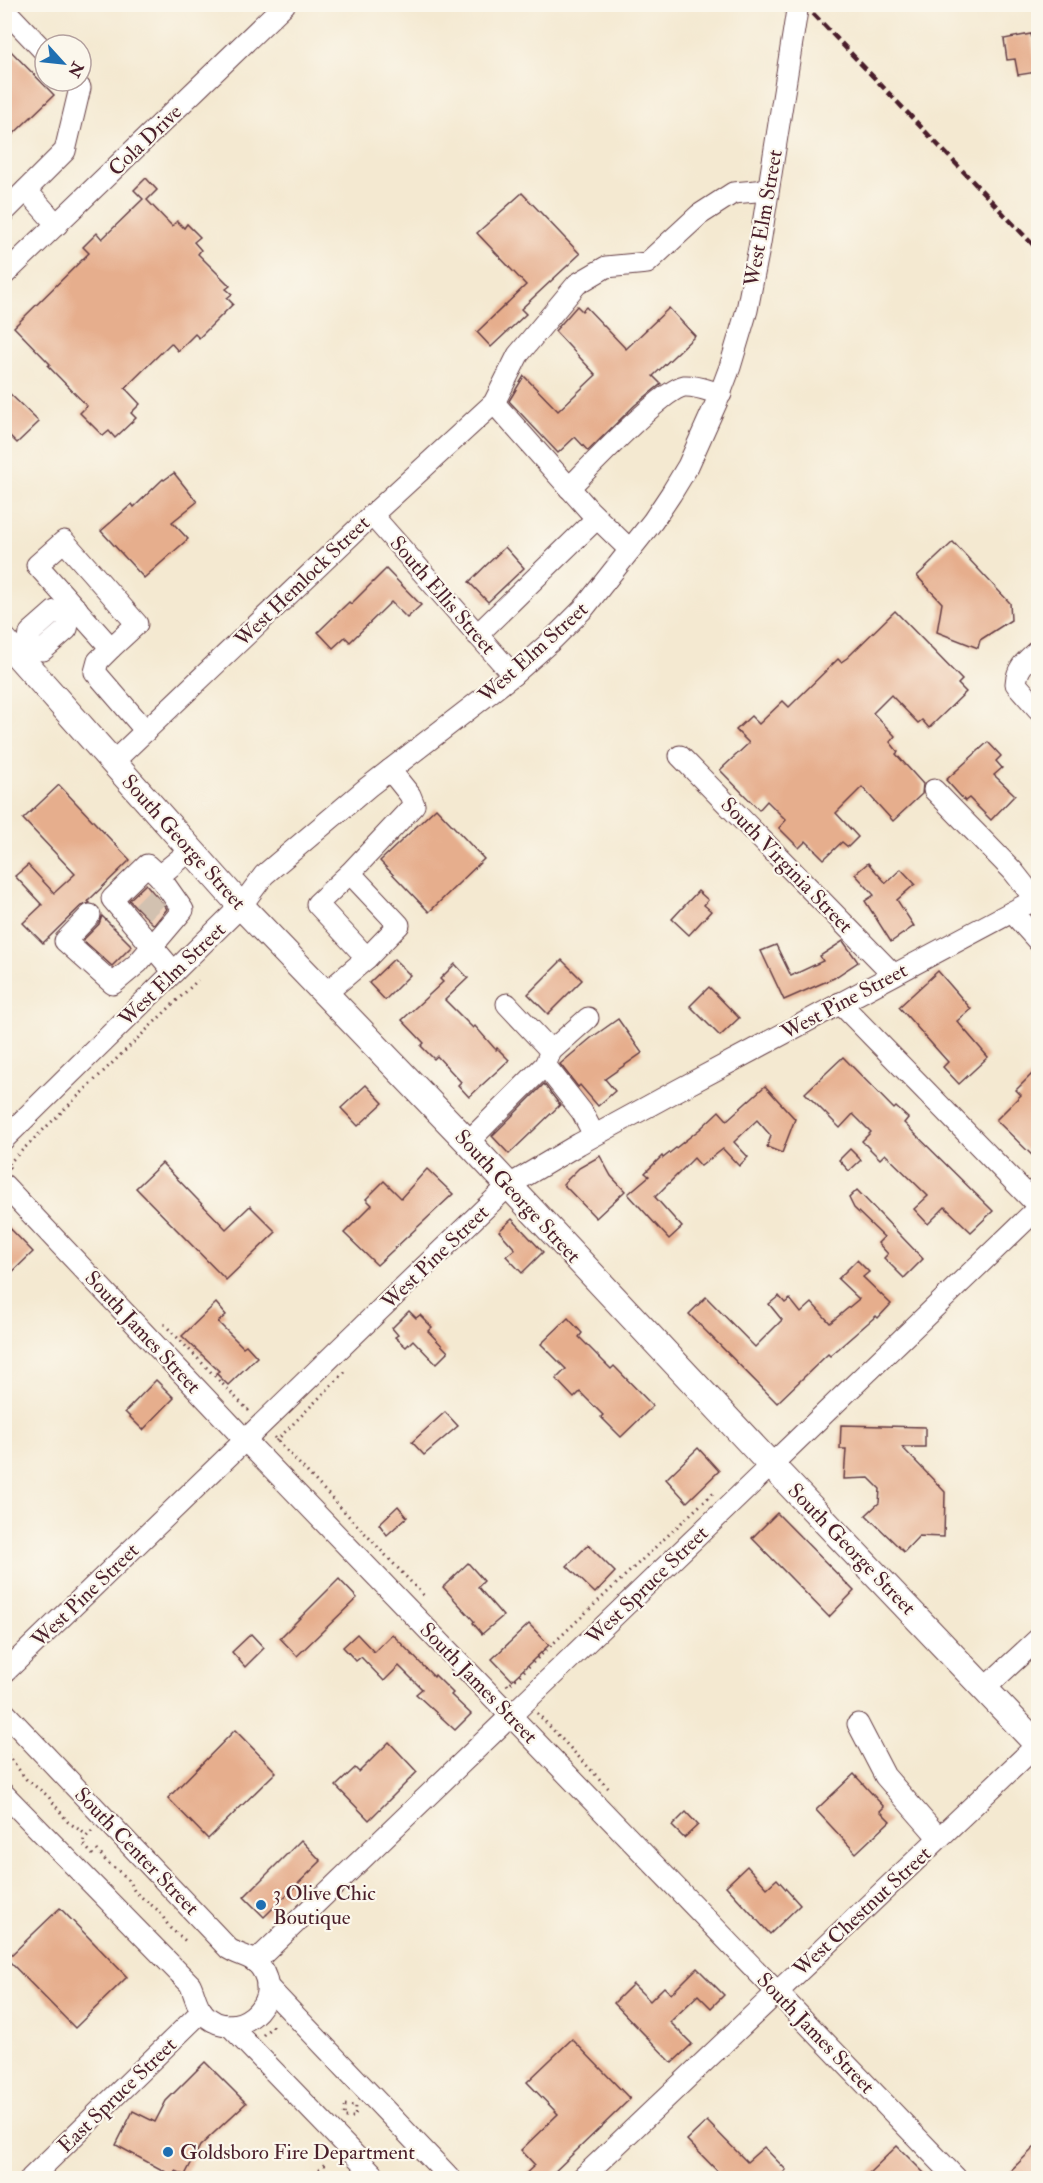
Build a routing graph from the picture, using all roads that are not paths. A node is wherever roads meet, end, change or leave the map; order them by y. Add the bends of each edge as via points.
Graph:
1 (285, 4) edge
2 (798, 4) edge
3 (4, 9) edge
4 (33, 39) edge
5 (79, 93) edge
6 (26, 190) junction
7 (768, 190) junction
8 (4, 212) edge
9 (57, 225) junction
10 (4, 275) edge
11 (721, 394) junction
12 (494, 403) junction
13 (569, 488) junction
14 (372, 515) junction
15 (597, 518) junction
16 (630, 550) junction
17 (74, 613) junction
18 (477, 635) junction
19 (17, 648) edge
20 (111, 648) junction
21 (1038, 650) edge
22 (513, 675) junction
23 (1038, 709) edge
24 (146, 731) junction
25 (680, 756) dead end
26 (113, 762) junction
27 (390, 770) junction
28 (934, 790) dead end
29 (191, 850) junction
30 (350, 873) junction
31 (161, 887) junction
32 (1037, 899) edge
33 (241, 906) junction
34 (1011, 912) junction
35 (90, 915) dead end
36 (1038, 941) edge
37 (152, 947) junction
38 (367, 958) junction
39 (174, 972) junction
40 (127, 973) junction
41 (893, 975) junction
42 (326, 993) junction
43 (149, 997) junction
44 (840, 1003) junction
45 (507, 1004) dead end
46 (588, 1018) dead end
47 (548, 1058) junction
48 (594, 1135) junction
49 (4, 1139) edge
50 (468, 1142) junction
51 (6, 1175) edge
52 (508, 1186) junction
53 (1038, 1207) edge
54 (246, 1441) junction
55 (770, 1464) junction
56 (1038, 1639) edge
57 (4, 1673) edge
58 (985, 1688) junction
59 (4, 1712) edge
60 (511, 1716) junction
61 (858, 1724) dead end
62 (1038, 1744) edge
63 (4, 1794) edge
64 (939, 1838) junction
65 (255, 1962) junction
66 (267, 1986) junction
67 (777, 1992) junction
68 (202, 2012) junction
69 (229, 2025) junction
70 (31, 2178) edge
71 (377, 2178) edge
72 (450, 2178) edge
73 (582, 2178) edge
74 (956, 2178) edge

1 - 9 street, Cola Drive
2 - 7 street, West Elm Street
3 - 4 street
5 - 6 street via 65,151
6 - 8 street
6 - 9 street
7 - 11 street, West Elm Street via 754,279
7 - 12 street via 733,193 699,215 647,263 606,267 577,284 518,355
9 - 10 street, Cola Drive
11 - 13 street via 693,386 675,389 651,407
11 - 16 street, West Elm Street via 688,466
12 - 13 street
12 - 14 street, West Hemlock Street
13 - 15 street
14 - 18 street, South Ellis Street
14 - 24 street, West Hemlock Street
15 - 16 street
15 - 18 street
16 - 22 street, West Elm Street via 584,608
17 - 19 street via 55,611
17 - 20 street
17 - 20 street via 37,565 64,542 137,624
18 - 22 street, South Ellis Street
19 - 26 main road, South George Street
20 - 24 street via 98,661 96,672
21 - 23 street via 1017,672 1016,684
22 - 27 street, West Elm Street
24 - 26 street, West Hemlock Street
25 - 41 street, South Virginia Street
26 - 29 main road, South George Street
27 - 30 street via 414,806
27 - 33 street, West Elm Street via 264,875
28 - 32 street
29 - 31 street
29 - 33 main road, South George Street
30 - 38 street via 399,925
30 - 38 street via 317,904
31 - 37 street via 183,910
31 - 37 street via 147,864 112,898 137,918
32 - 34 street, West Pine Street
33 - 39 street, West Elm Street
33 - 42 main road, South George Street
34 - 36 street
34 - 41 street, West Pine Street
35 - 40 street via 65,941 113,984
37 - 39 street
37 - 40 street
38 - 42 street
39 - 43 street, West Elm Street
40 - 43 street
41 - 44 street, West Pine Street
42 - 50 main road, South George Street
43 - 49 street, West Elm Street
44 - 48 street, West Pine Street
44 - 53 street
45 - 47 street
46 - 47 street
47 - 48 street
47 - 50 street
48 - 52 street, West Pine Street
50 - 52 main road, South George Street
51 - 54 street, South James Street
52 - 54 street, West Pine Street
52 - 55 main road, South George Street
53 - 55 street, West Spruce Street
54 - 57 street, West Pine Street
54 - 60 street, South James Street
55 - 58 main road, South George Street
55 - 60 street, West Spruce Street
56 - 58 street
58 - 62 main road, South George Street
59 - 65 street, South Center Street via 229,1949
60 - 65 street, West Spruce Street
60 - 67 street, South James Street
61 - 64 street via 885,1776
62 - 64 street, West Chestnut Street
63 - 68 street via 190,1984
64 - 67 street, West Chestnut Street
65 - 66 street
66 - 69 street via 265,2002 258,2012 250,2020
66 - 72 street
67 - 73 street, West Chestnut Street
67 - 74 street, South James Street
68 - 69 street via 214,2022
68 - 70 street, East Spruce Street
69 - 71 street

